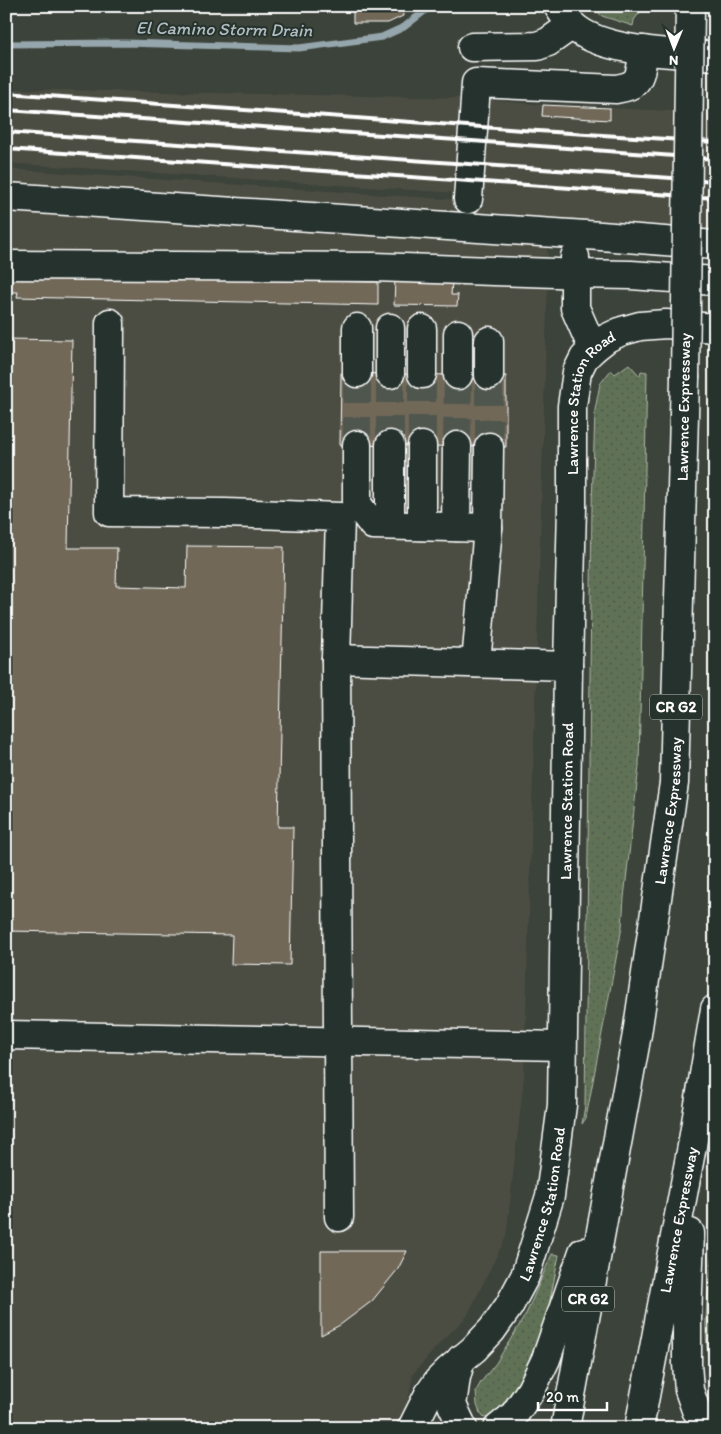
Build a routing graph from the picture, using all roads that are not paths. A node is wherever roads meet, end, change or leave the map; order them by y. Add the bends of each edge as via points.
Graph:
1 (690, 6) edge
2 (565, 15) edge
3 (472, 47) dead end
4 (643, 50) junction
5 (715, 56) edge
6 (6, 197) edge
7 (468, 199) dead end
8 (576, 235) junction
9 (715, 245) edge
10 (6, 266) edge
11 (575, 274) junction
12 (715, 281) edge
13 (110, 323) dead end
14 (357, 328) dead end
15 (390, 328) dead end
16 (715, 328) edge
17 (422, 329) dead end
18 (458, 334) dead end
19 (489, 341) dead end
20 (593, 349) junction
21 (357, 373) tunnel mouth
22 (390, 374) tunnel mouth
23 (422, 374) tunnel mouth
24 (458, 375) tunnel mouth
25 (489, 375) tunnel mouth
26 (357, 445) tunnel mouth
27 (390, 445) tunnel mouth
28 (422, 446) tunnel mouth
29 (457, 446) tunnel mouth
30 (489, 447) tunnel mouth
31 (382, 525) junction
32 (422, 526) junction
33 (456, 527) junction
34 (488, 528) junction
35 (336, 659) junction
36 (476, 663) junction
37 (568, 666) junction
38 (715, 1009) edge
39 (6, 1035) edge
40 (338, 1041) junction
41 (562, 1046) junction
42 (692, 1146) junction
43 (611, 1170) junction
44 (339, 1217) dead end
45 (461, 1359) junction
46 (412, 1428) edge
47 (463, 1428) edge
48 (498, 1428) edge
49 (565, 1428) edge
50 (639, 1428) edge
51 (710, 1428) edge

1 - 43 main road, Lawrence Expressway / CR G2, bridge via 674,783 636,1034
2 - 3 main road via 548,42 537,46
2 - 4 main road via 586,34 619,47
4 - 5 main road
4 - 7 main road via 635,82 616,89 476,83
6 - 8 main road
8 - 9 main road
8 - 11 main road
10 - 11 main road via 374,267
11 - 12 main road
11 - 20 main road via 575,308
13 - 35 main road via 109,512 340,517
14 - 21 main road
15 - 22 main road
16 - 20 main road, Lawrence Station Road via 666,324 640,326 607,338
17 - 23 main road
18 - 24 main road
19 - 25 main road
20 - 37 main road, Lawrence Station Road via 576,372 572,406
26 - 31 main road via 357,504
27 - 31 main road
28 - 32 main road
29 - 33 main road
30 - 34 main road
31 - 32 main road
32 - 33 main road
33 - 34 main road
34 - 36 main road
35 - 36 main road
35 - 40 main road
36 - 37 main road
37 - 41 main road, Lawrence Station Road
38 - 42 main road, Lawrence Expressway
39 - 40 main road
40 - 41 main road
40 - 44 main road
41 - 45 main road, Lawrence Station Road via 562,1105 550,1196 538,1238 509,1306 486,1336
42 - 50 main road, Lawrence Expressway
42 - 51 main road via 687,1364 689,1390 694,1404
43 - 48 main road via 532,1390 514,1414
43 - 49 main road, Lawrence Expressway / CR G2
45 - 46 main road, Lawrence Station Road via 438,1381
45 - 47 main road via 452,1405

